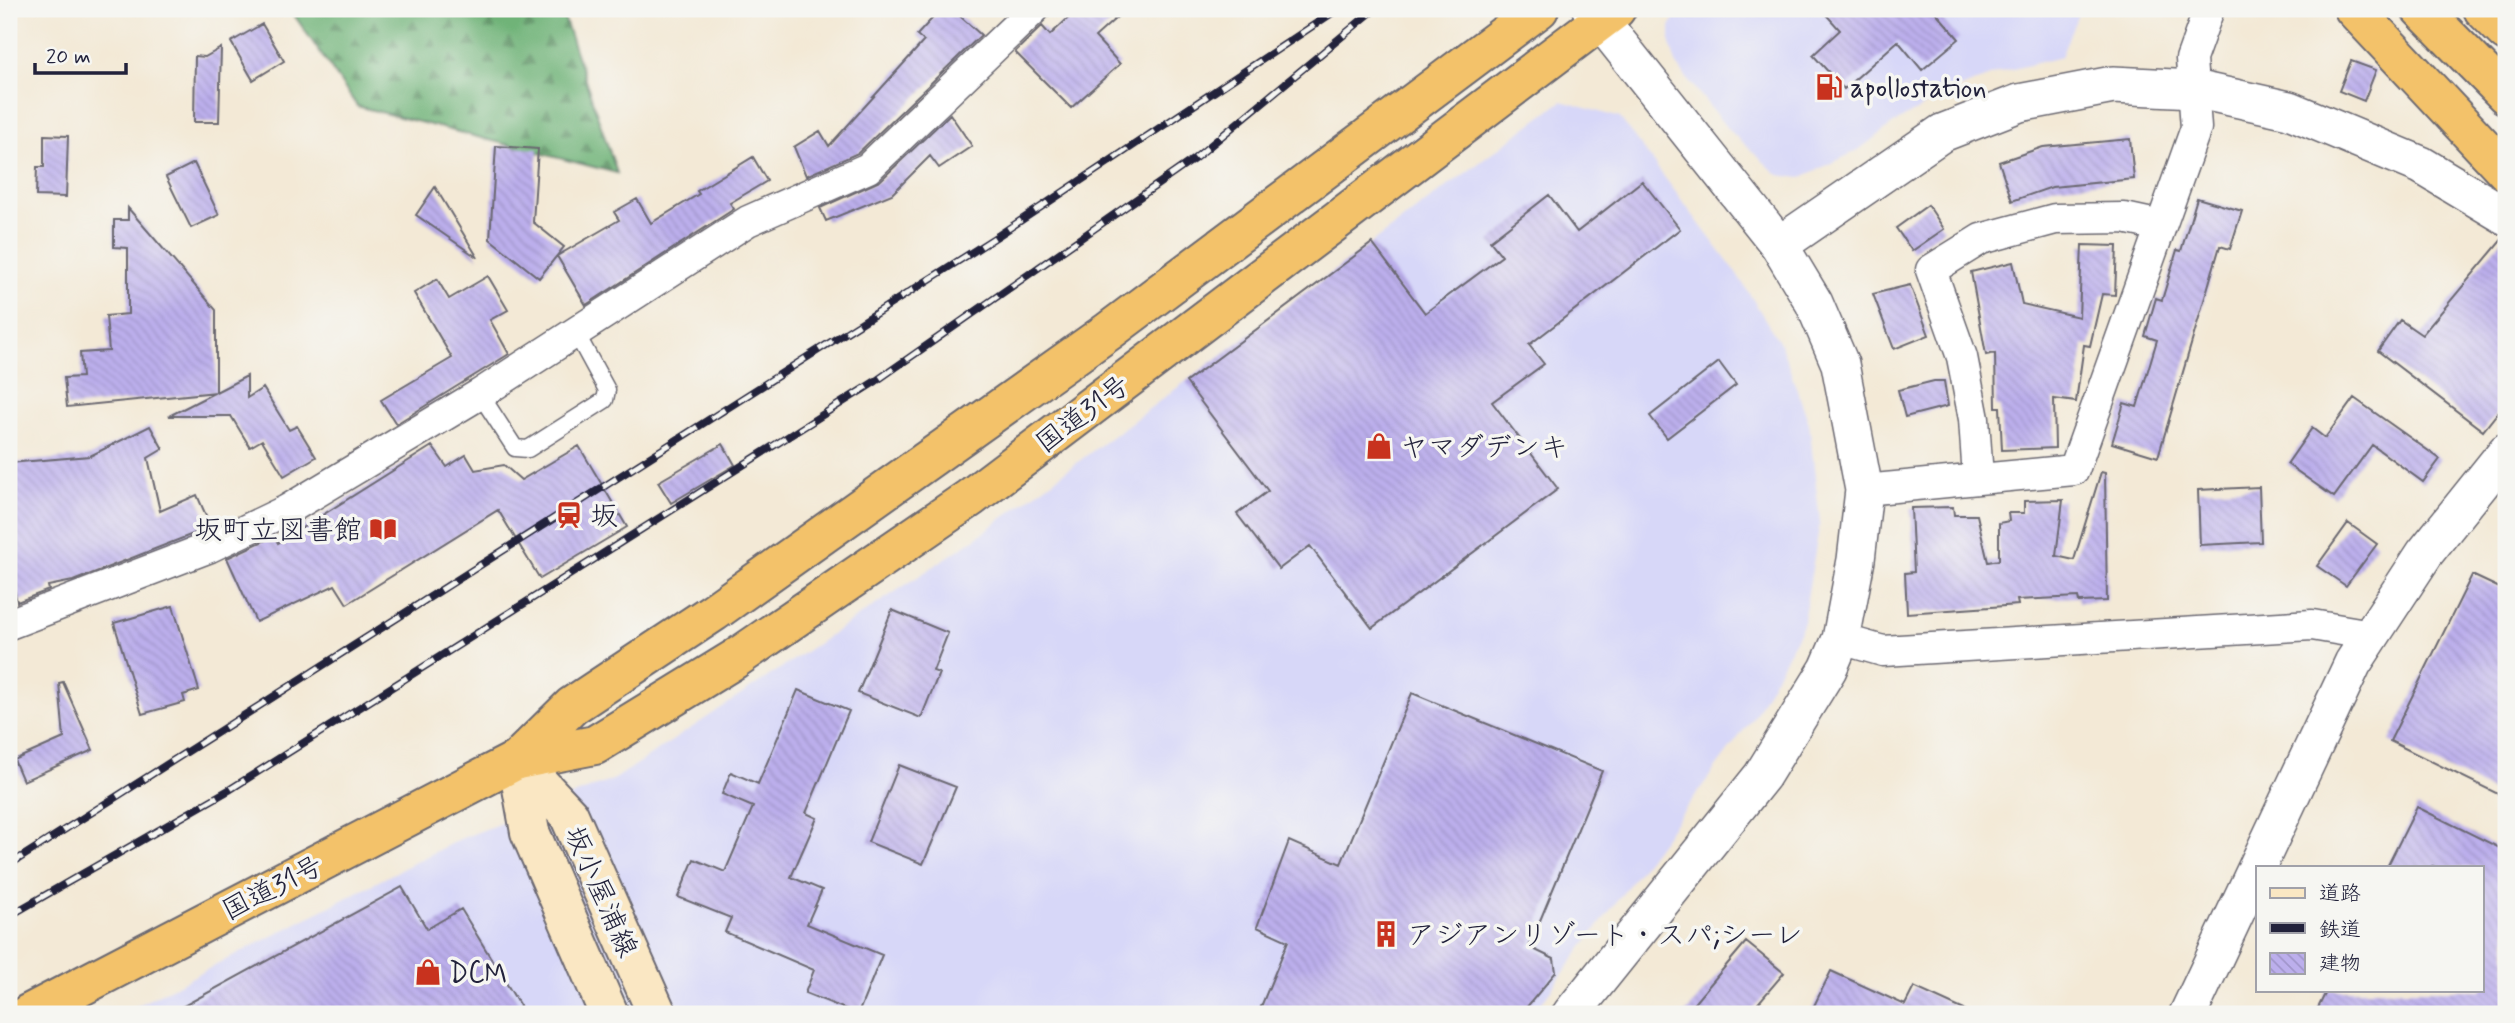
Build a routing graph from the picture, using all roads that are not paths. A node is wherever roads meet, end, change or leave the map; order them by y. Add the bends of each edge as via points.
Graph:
1 (1034, 9) edge
2 (1539, 9) edge
3 (2209, 9) edge
4 (2421, 9) edge
5 (2483, 9) edge
6 (2355, 10) edge
7 (1603, 13) edge
8 (2506, 32) edge
9 (2194, 89) junction
10 (2506, 94) edge
11 (2506, 171) edge
12 (2506, 216) edge
13 (2161, 226) junction
14 (1779, 245) junction
15 (576, 333) junction
16 (480, 394) junction
17 (2506, 452) edge
18 (1978, 478) junction
19 (1864, 490) junction
20 (11, 617) edge
21 (2371, 635) junction
22 (1841, 639) junction
23 (517, 760) junction
24 (2256, 866) edge
25 (2256, 867) edge
26 (28, 1014) edge
27 (608, 1014) edge
28 (657, 1014) edge
29 (1571, 1014) edge
30 (2188, 1014) edge

1 - 15 street via 868,168 748,221
2 - 23 highway, 国道31号 via 1109,331 714,612 572,706
3 - 9 street via 2191,59
4 - 10 highway
5 - 8 highway
6 - 11 highway
7 - 14 street
7 - 23 highway, 国道31号 via 970,498 735,659 595,745
9 - 12 street via 2288,110 2421,165
9 - 13 street via 2196,128
9 - 14 street via 2113,85 2019,103 1942,134
13 - 18 street via 2074,470
13 - 18 street via 2123,218 2055,219 1981,239 1931,270 1962,357 1974,419
14 - 19 street via 1814,303 1840,364
15 - 16 street
15 - 16 lane via 607,390 605,400 528,449 515,448
16 - 20 street via 287,510 210,547
17 - 21 street via 2425,553
18 - 19 street
19 - 22 street
21 - 22 street via 2312,625 1883,651
21 - 24 street via 2353,663
22 - 29 street via 1828,669 1762,776
23 - 26 highway, 国道31号
23 - 27 main road, 坂小屋浦線 via 530,832
23 - 28 main road, 坂小屋浦線 via 569,816
25 - 30 street

